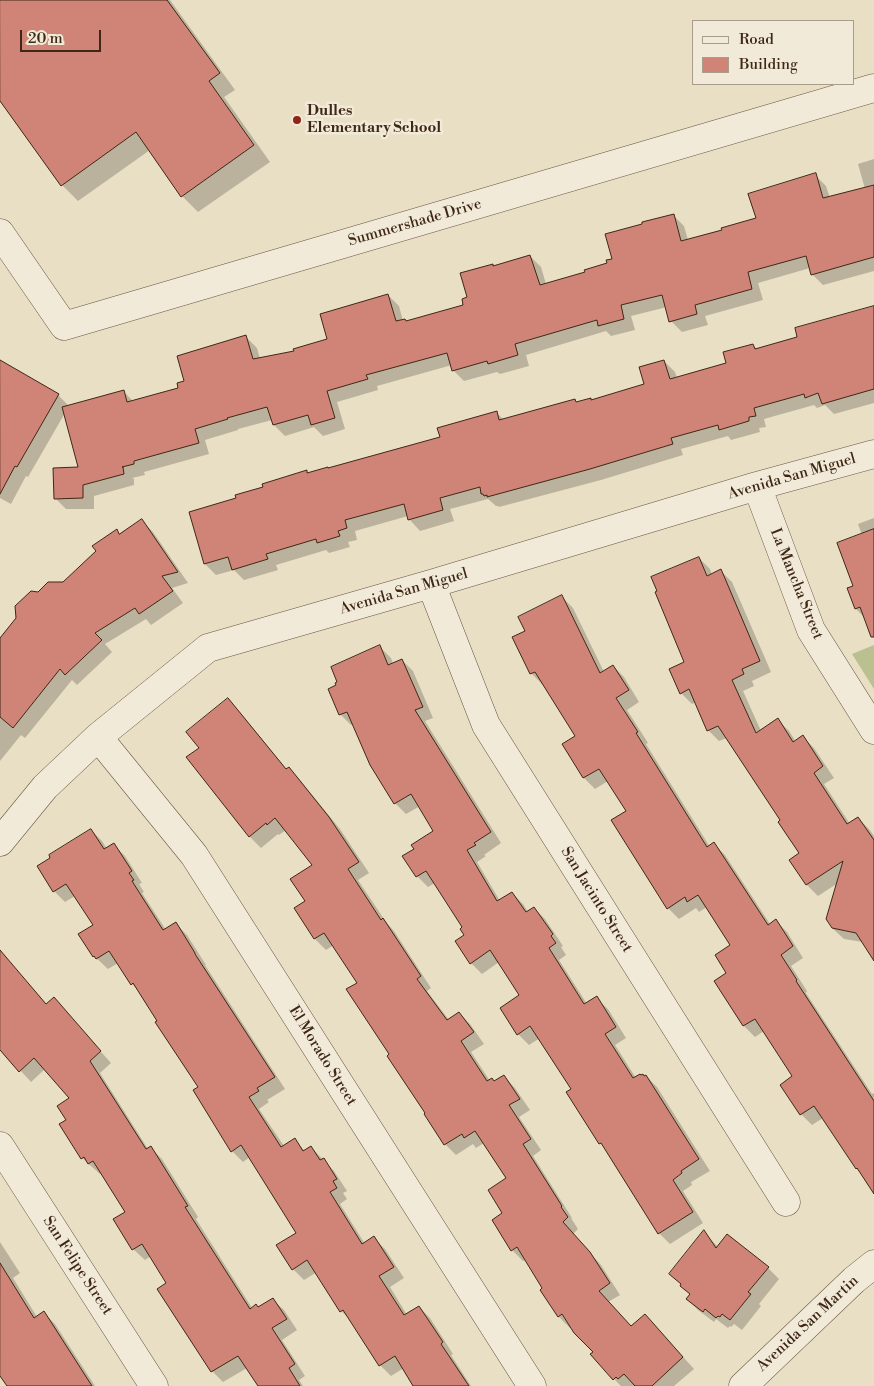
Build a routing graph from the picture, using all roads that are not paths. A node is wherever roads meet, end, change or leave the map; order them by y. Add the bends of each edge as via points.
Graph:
1 (874, 88) edge
2 (0, 233) edge
3 (874, 454) edge
4 (757, 486) junction
5 (431, 584) junction
6 (874, 730) edge
7 (98, 737) junction
8 (0, 842) edge
9 (0, 1146) edge
10 (786, 1202) dead end
11 (874, 1264) edge
12 (154, 1386) edge
13 (532, 1386) edge
14 (743, 1386) edge

1 - 2 street, Summershade Drive via 64,326
3 - 4 street, Avenida San Miguel
4 - 5 street, Avenida San Miguel
4 - 6 street, La Mancha Street via 811,630
5 - 7 street, Avenida San Miguel via 208,648
5 - 10 street, San Jacinto Street via 486,725
7 - 8 street, Avenida San Miguel via 45,787
7 - 13 street, El Morado Street via 194,855
9 - 12 street, San Felipe Street
11 - 14 street, Avenida San Martin

